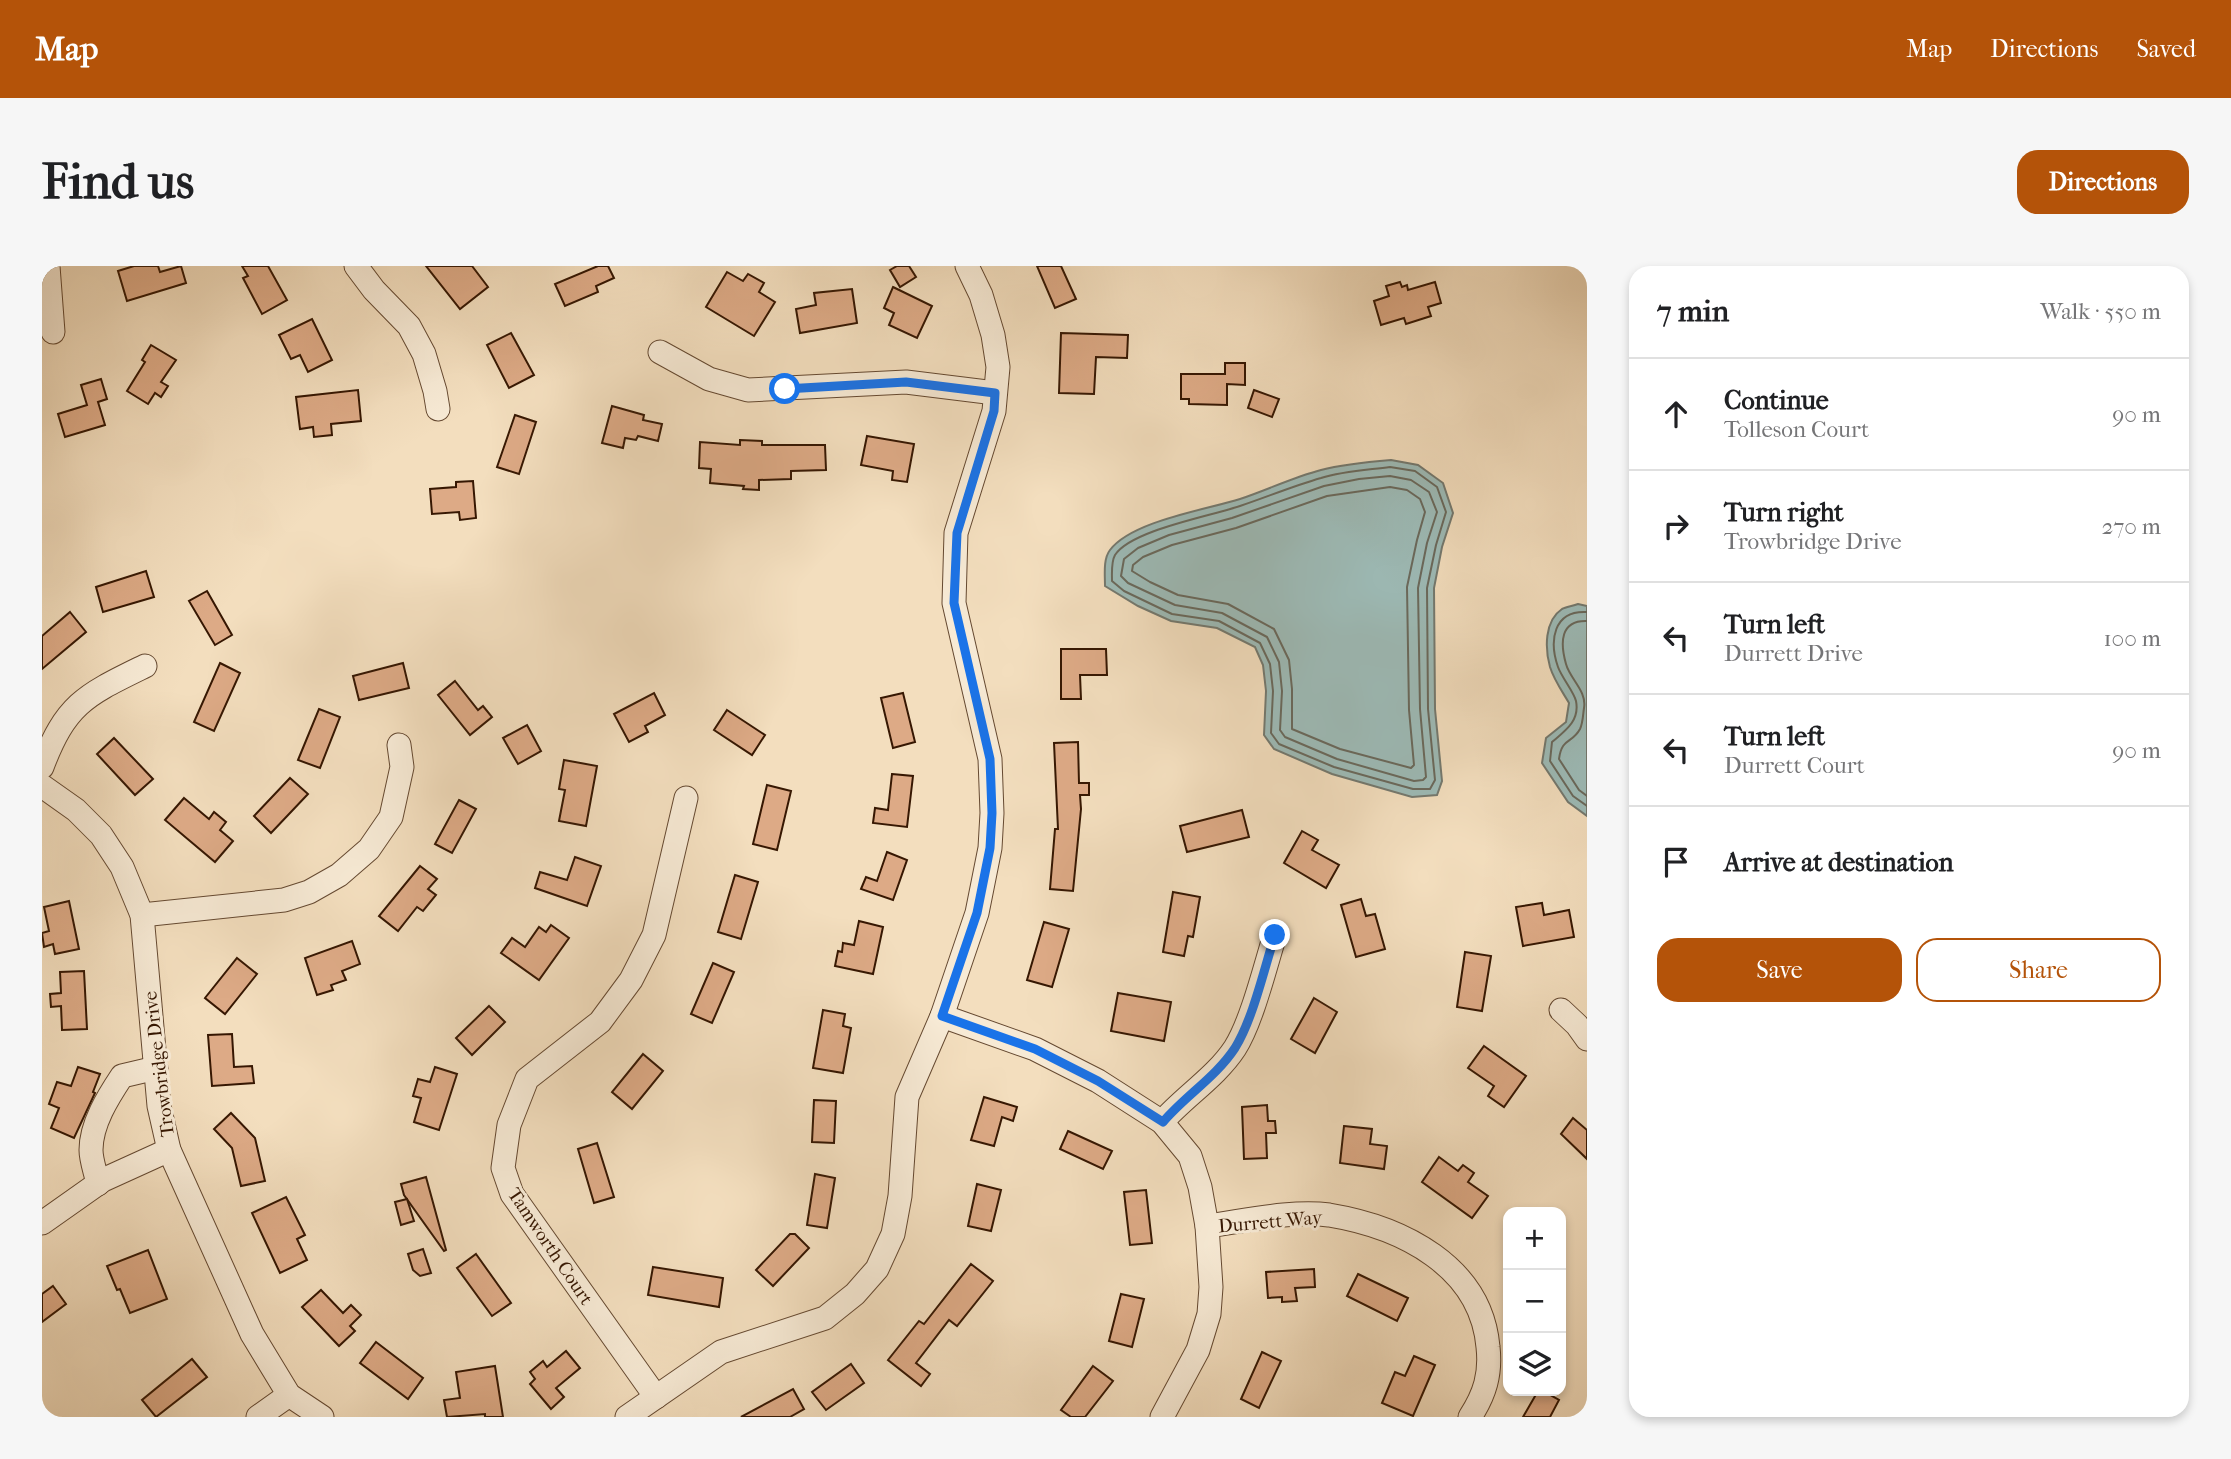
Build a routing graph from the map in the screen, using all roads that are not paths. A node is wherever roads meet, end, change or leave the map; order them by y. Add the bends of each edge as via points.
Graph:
1 (48, 266) edge
2 (356, 266) edge
3 (967, 266) edge
4 (53, 332) dead end
5 (660, 352) dead end
6 (995, 393) junction
7 (438, 409) dead end
8 (145, 666) dead end
9 (399, 745) dead end
10 (42, 766) edge
11 (42, 786) edge
12 (686, 799) dead end
13 (142, 915) junction
14 (1275, 935) dead end
15 (1561, 1010) dead end
16 (942, 1016) junction
17 (1587, 1039) edge
18 (156, 1068) junction
19 (1163, 1122) junction
20 (169, 1150) junction
21 (98, 1184) junction
22 (42, 1223) edge
23 (1207, 1226) junction
24 (289, 1395) junction
25 (656, 1397) junction
26 (258, 1417) edge
27 (322, 1417) edge
28 (627, 1417) edge
29 (1162, 1417) edge
30 (1470, 1417) edge

1 - 4 street
2 - 7 street via 409,326 424,354
3 - 6 street via 993,335 998,367
5 - 6 street via 709,379 748,390 906,382
6 - 16 street via 994,411 957,533 953,582 956,614 990,759 990,848 977,913
8 - 10 street via 104,686 68,714
9 - 13 street via 402,767 391,817 369,849 339,875 284,900
11 - 13 street, Trowbridge Drive via 101,835 122,867
12 - 25 street, Tamworth Court via 654,935 631,980 600,1022 527,1079 509,1125 503,1168 512,1194
13 - 18 street, Trowbridge Drive
14 - 19 street via 1236,1047
15 - 17 street
16 - 19 street via 1035,1049
16 - 25 street via 907,1097 900,1196 893,1234 877,1269 825,1318 721,1352
18 - 20 street, Trowbridge Drive
18 - 21 street via 122,1076 96,1123 91,1150
19 - 23 street via 1190,1156
20 - 21 street
20 - 24 street, Trowbridge Drive via 252,1334
21 - 22 street
23 - 29 street via 1209,1314 1198,1350
23 - 30 street, Durrett Way via 1326,1215 1389,1231 1426,1249 1457,1275 1474,1298 1487,1331 1488,1383
24 - 26 street
24 - 27 street, Trowbridge Drive
25 - 28 street

